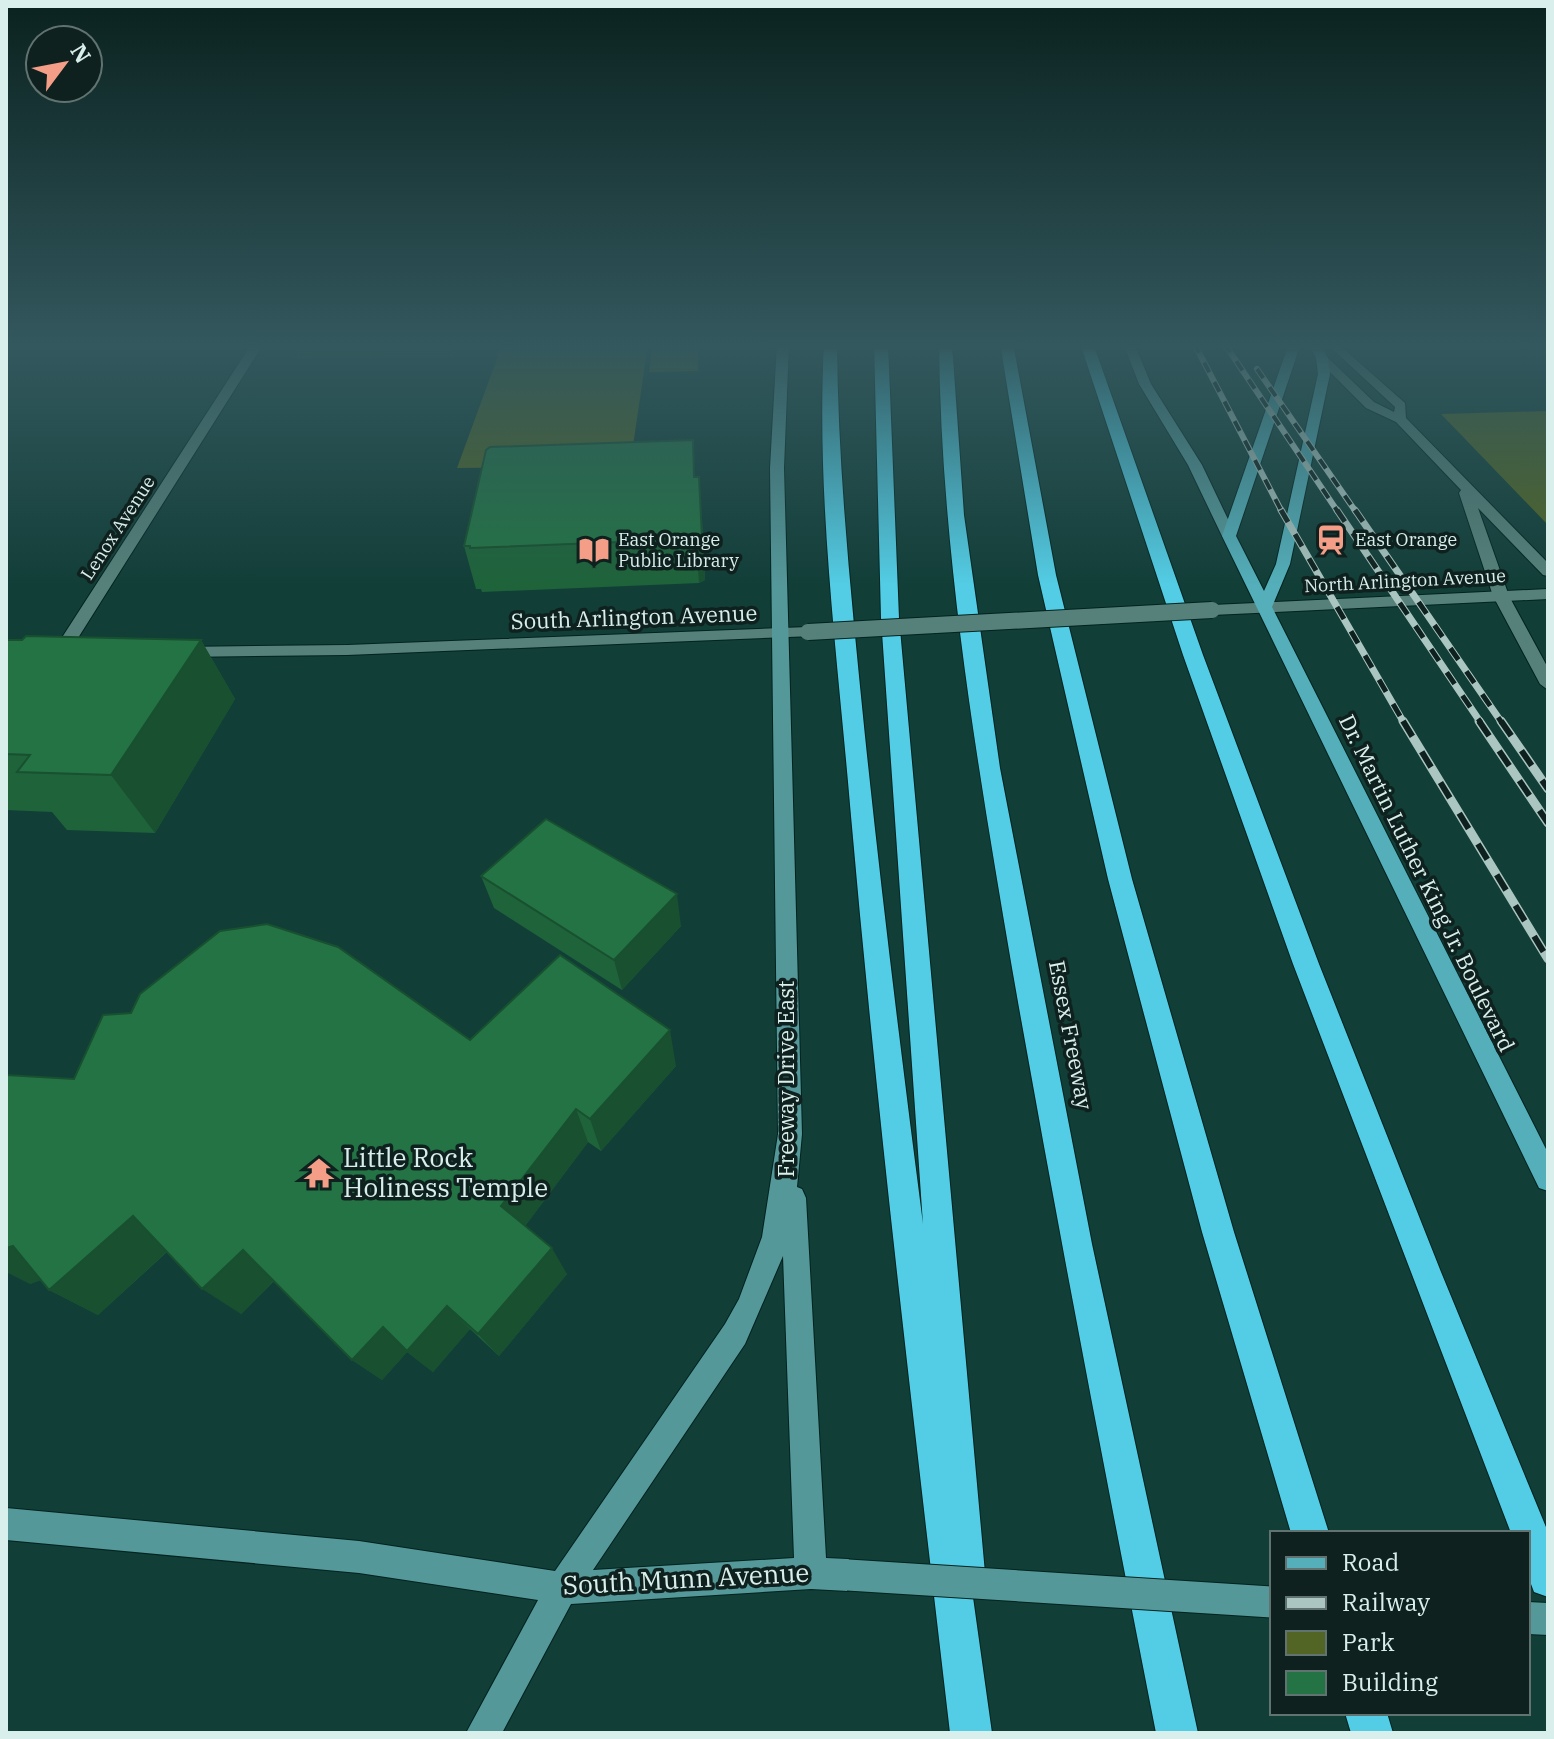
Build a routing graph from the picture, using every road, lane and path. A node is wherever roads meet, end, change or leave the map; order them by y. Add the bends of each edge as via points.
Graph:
1 (206, 424) edge
2 (779, 424) edge
3 (830, 424) edge
4 (884, 424) edge
5 (951, 424) edge
6 (1020, 424) edge
7 (1114, 424) edge
8 (1170, 424) edge
9 (1267, 424) edge
10 (1313, 424) edge
11 (1405, 424) edge
12 (1465, 489) junction
13 (1229, 536) junction
14 (1548, 572) edge
15 (1548, 594) edge
16 (1501, 596) junction
17 (1264, 608) junction
18 (779, 633) junction
19 (168, 652) edge
20 (61, 653) edge
21 (1548, 684) edge
22 (790, 1134) junction
23 (1548, 1179) edge
24 (6, 1524) edge
25 (1309, 1531) edge
26 (1529, 1531) edge
27 (1530, 1533) edge
28 (811, 1573) junction
29 (1548, 1578) edge
30 (562, 1588) junction
31 (1270, 1602) edge
32 (483, 1733) edge
33 (971, 1733) edge
34 (978, 1733) edge
35 (1177, 1733) edge

1 - 20 street, Lenox Avenue
2 - 18 main road, Freeway Drive East
3 - 33 highway via 875,958
4 - 34 highway via 890,618
5 - 35 highway, Essex Freeway via 962,571 991,783 1076,1244
6 - 25 highway via 1047,575 1120,879 1218,1232
7 - 26 highway via 1327,1024
8 - 13 main road
9 - 13 main road
10 - 17 main road via 1283,564
11 - 12 street
12 - 14 street
12 - 16 street
13 - 17 main road, Dr. Martin Luther King Jr. Boulevard
15 - 16 street, North Arlington Avenue
16 - 17 street, North Arlington Avenue
16 - 21 street
17 - 18 street, South Arlington Avenue, bridge
17 - 23 main road, Dr. Martin Luther King Jr. Boulevard
18 - 19 street, South Arlington Avenue
18 - 22 main road, Freeway Drive East
22 - 28 main road
22 - 30 main road, Freeway Drive East via 779,1231 754,1299
24 - 30 main road, South Munn Avenue via 359,1557
27 - 29 highway
28 - 30 main road, South Munn Avenue
28 - 31 main road, South Munn Avenue, bridge
30 - 32 main road, Freeway Drive East

